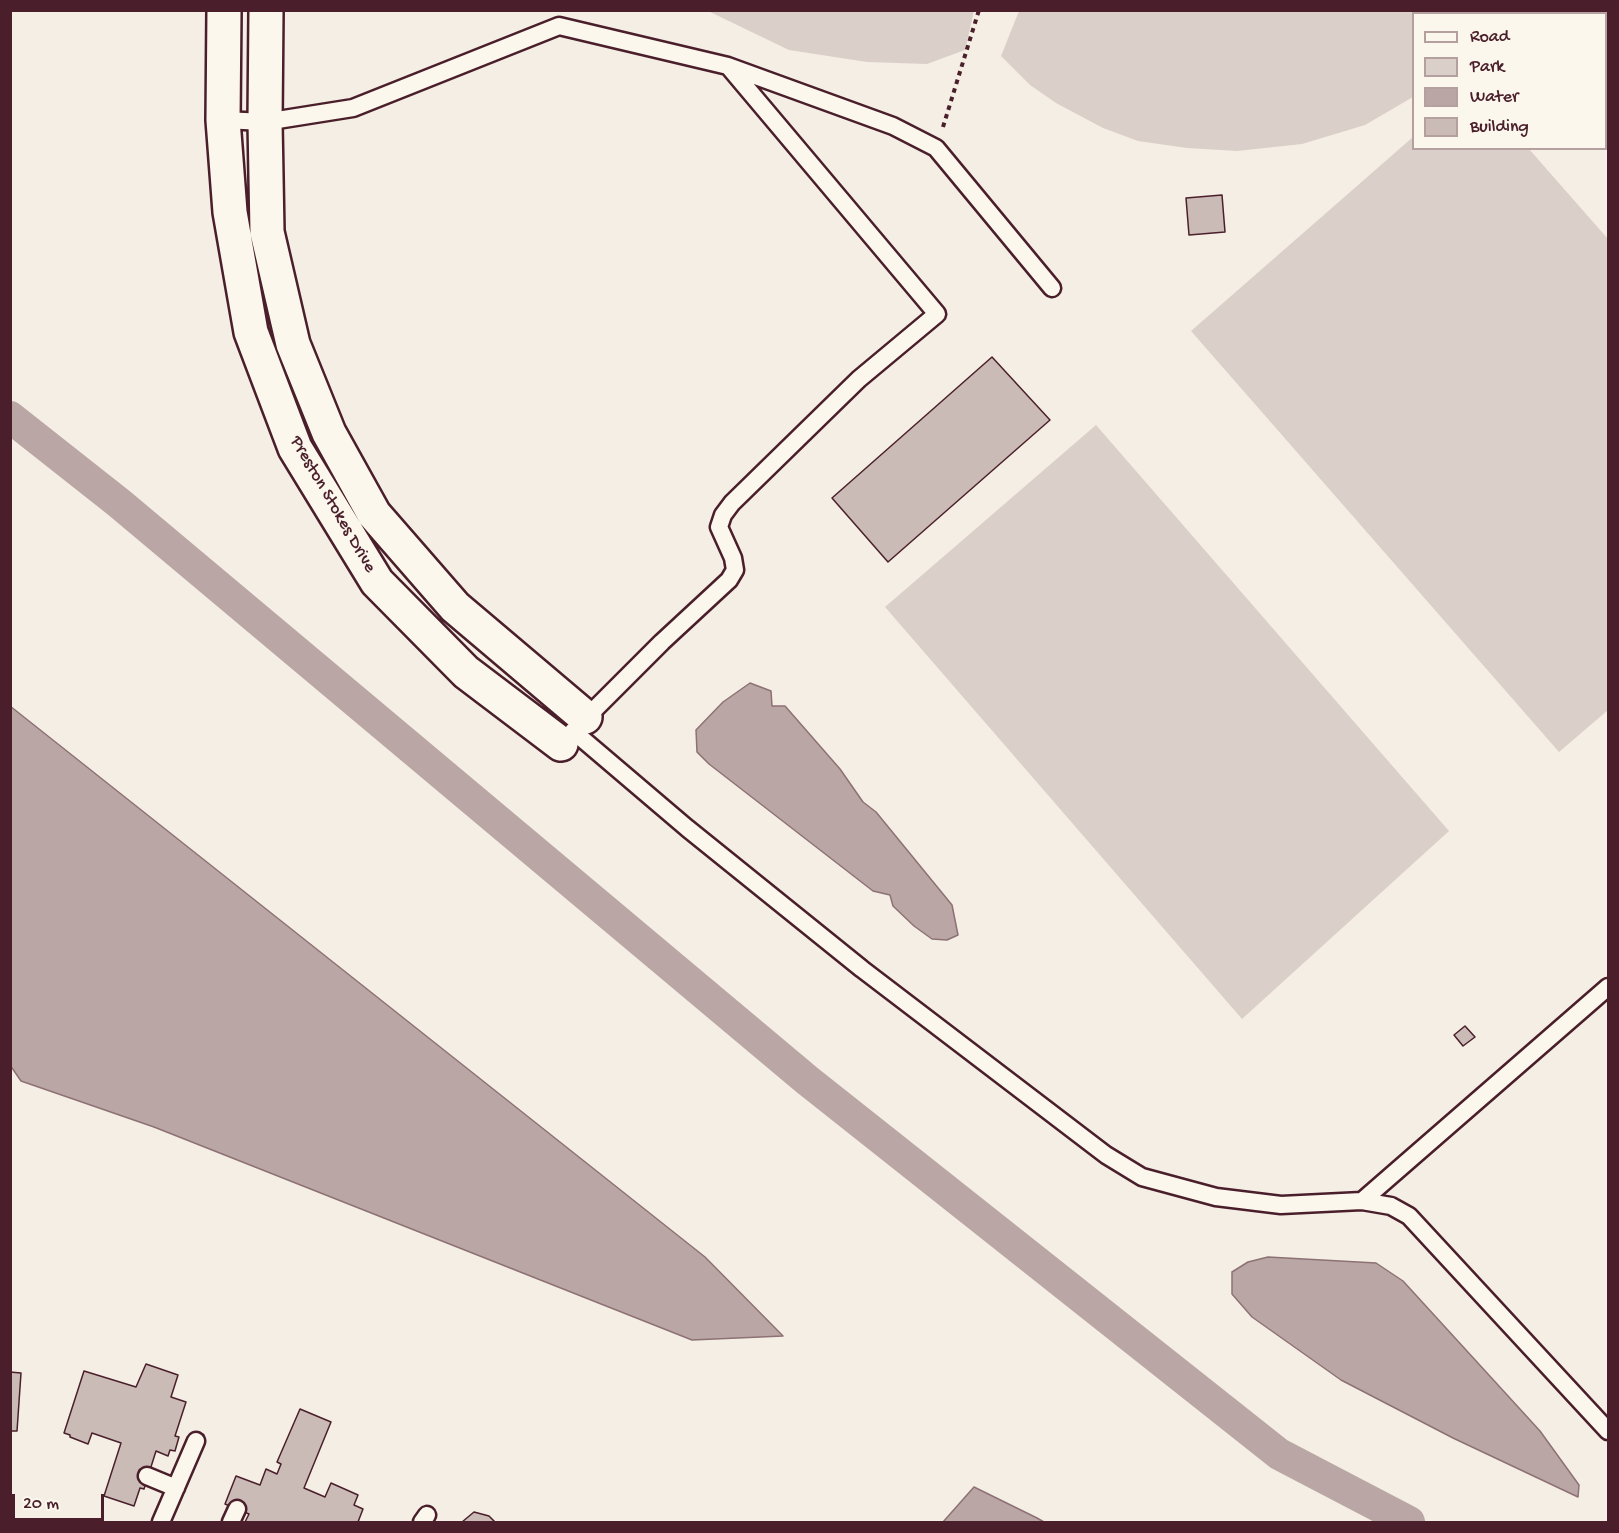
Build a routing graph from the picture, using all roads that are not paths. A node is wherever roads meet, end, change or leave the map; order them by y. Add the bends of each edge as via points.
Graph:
1 (224, 10) edge
2 (266, 10) edge
3 (728, 66) junction
4 (223, 120) junction
5 (265, 122) junction
6 (1052, 288) dead end
7 (573, 731) junction
8 (1608, 987) edge
9 (1362, 1202) junction
10 (1608, 1431) edge
11 (196, 1441) dead end
12 (147, 1476) dead end
13 (176, 1488) junction
14 (161, 1522) edge

1 - 4 street, Preston Stokes Drive
2 - 5 street, Preston Stokes Drive
3 - 5 lane via 559,26 353,108
3 - 6 lane via 893,126 936,148
3 - 7 lane via 937,314 859,379 732,503 719,527 733,558 735,570 729,580
4 - 5 lane
4 - 7 street, Preston Stokes Drive via 230,212 252,332 295,448 377,582 466,672
5 - 7 street, Preston Stokes Drive via 267,232 293,344 329,433 374,514 455,607
7 - 9 lane via 862,969 1106,1155 1142,1177 1216,1197 1281,1205
8 - 9 lane
9 - 10 lane via 1391,1206 1409,1215
11 - 13 lane
12 - 13 lane
13 - 14 lane

